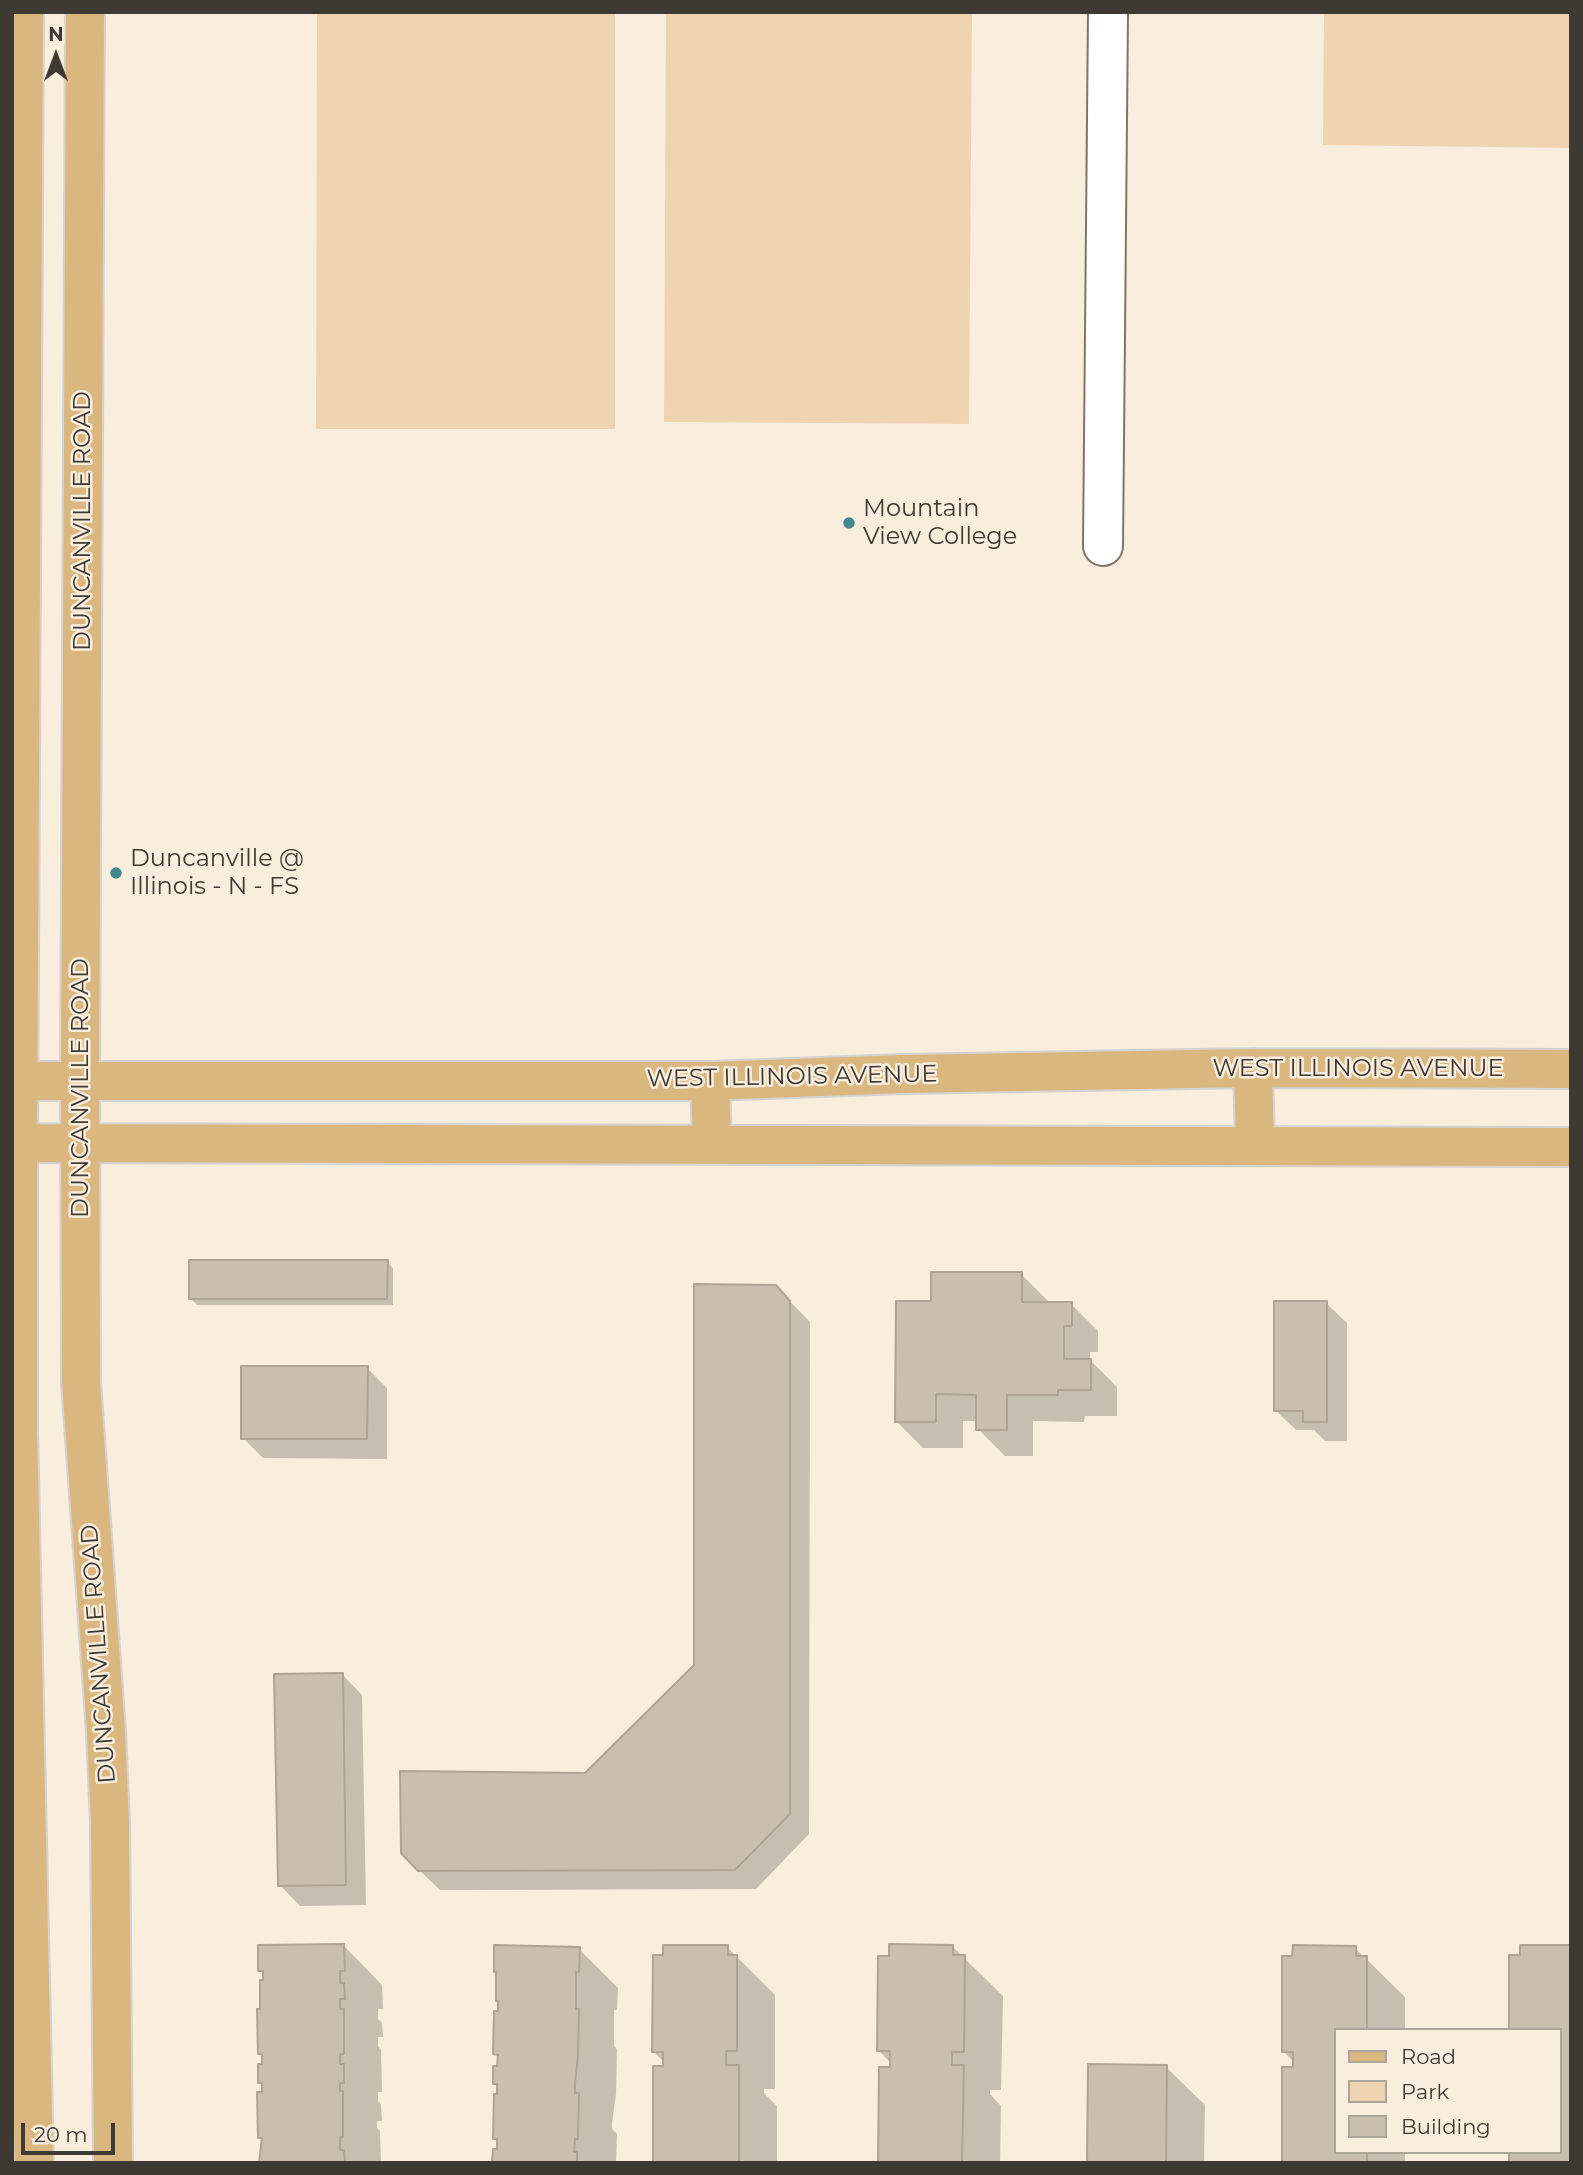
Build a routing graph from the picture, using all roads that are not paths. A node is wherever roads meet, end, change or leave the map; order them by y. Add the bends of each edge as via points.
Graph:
1 (24, 12) edge
2 (85, 12) edge
3 (1108, 12) edge
4 (1103, 546) dead end
5 (1253, 1068) junction
6 (1571, 1069) edge
7 (15, 1081) edge
8 (710, 1081) junction
9 (80, 1082) junction
10 (15, 1143) edge
11 (81, 1143) junction
12 (712, 1145) junction
13 (1255, 1145) junction
14 (1571, 1147) edge
15 (34, 2163) edge
16 (113, 2163) edge

1 - 7 main road
2 - 9 main road, DUNCANVILLE ROAD
3 - 4 street
5 - 6 main road, WEST ILLINOIS AVENUE
5 - 8 main road, WEST ILLINOIS AVENUE
5 - 13 main road
7 - 9 main road, WEST ILLINOIS AVENUE
7 - 10 main road
8 - 9 main road, WEST ILLINOIS AVENUE
8 - 12 main road
9 - 11 main road, DUNCANVILLE ROAD
10 - 11 main road
10 - 15 main road
11 - 12 main road
11 - 16 main road, DUNCANVILLE ROAD via 81,1382 110,1822
12 - 13 main road
13 - 14 main road

